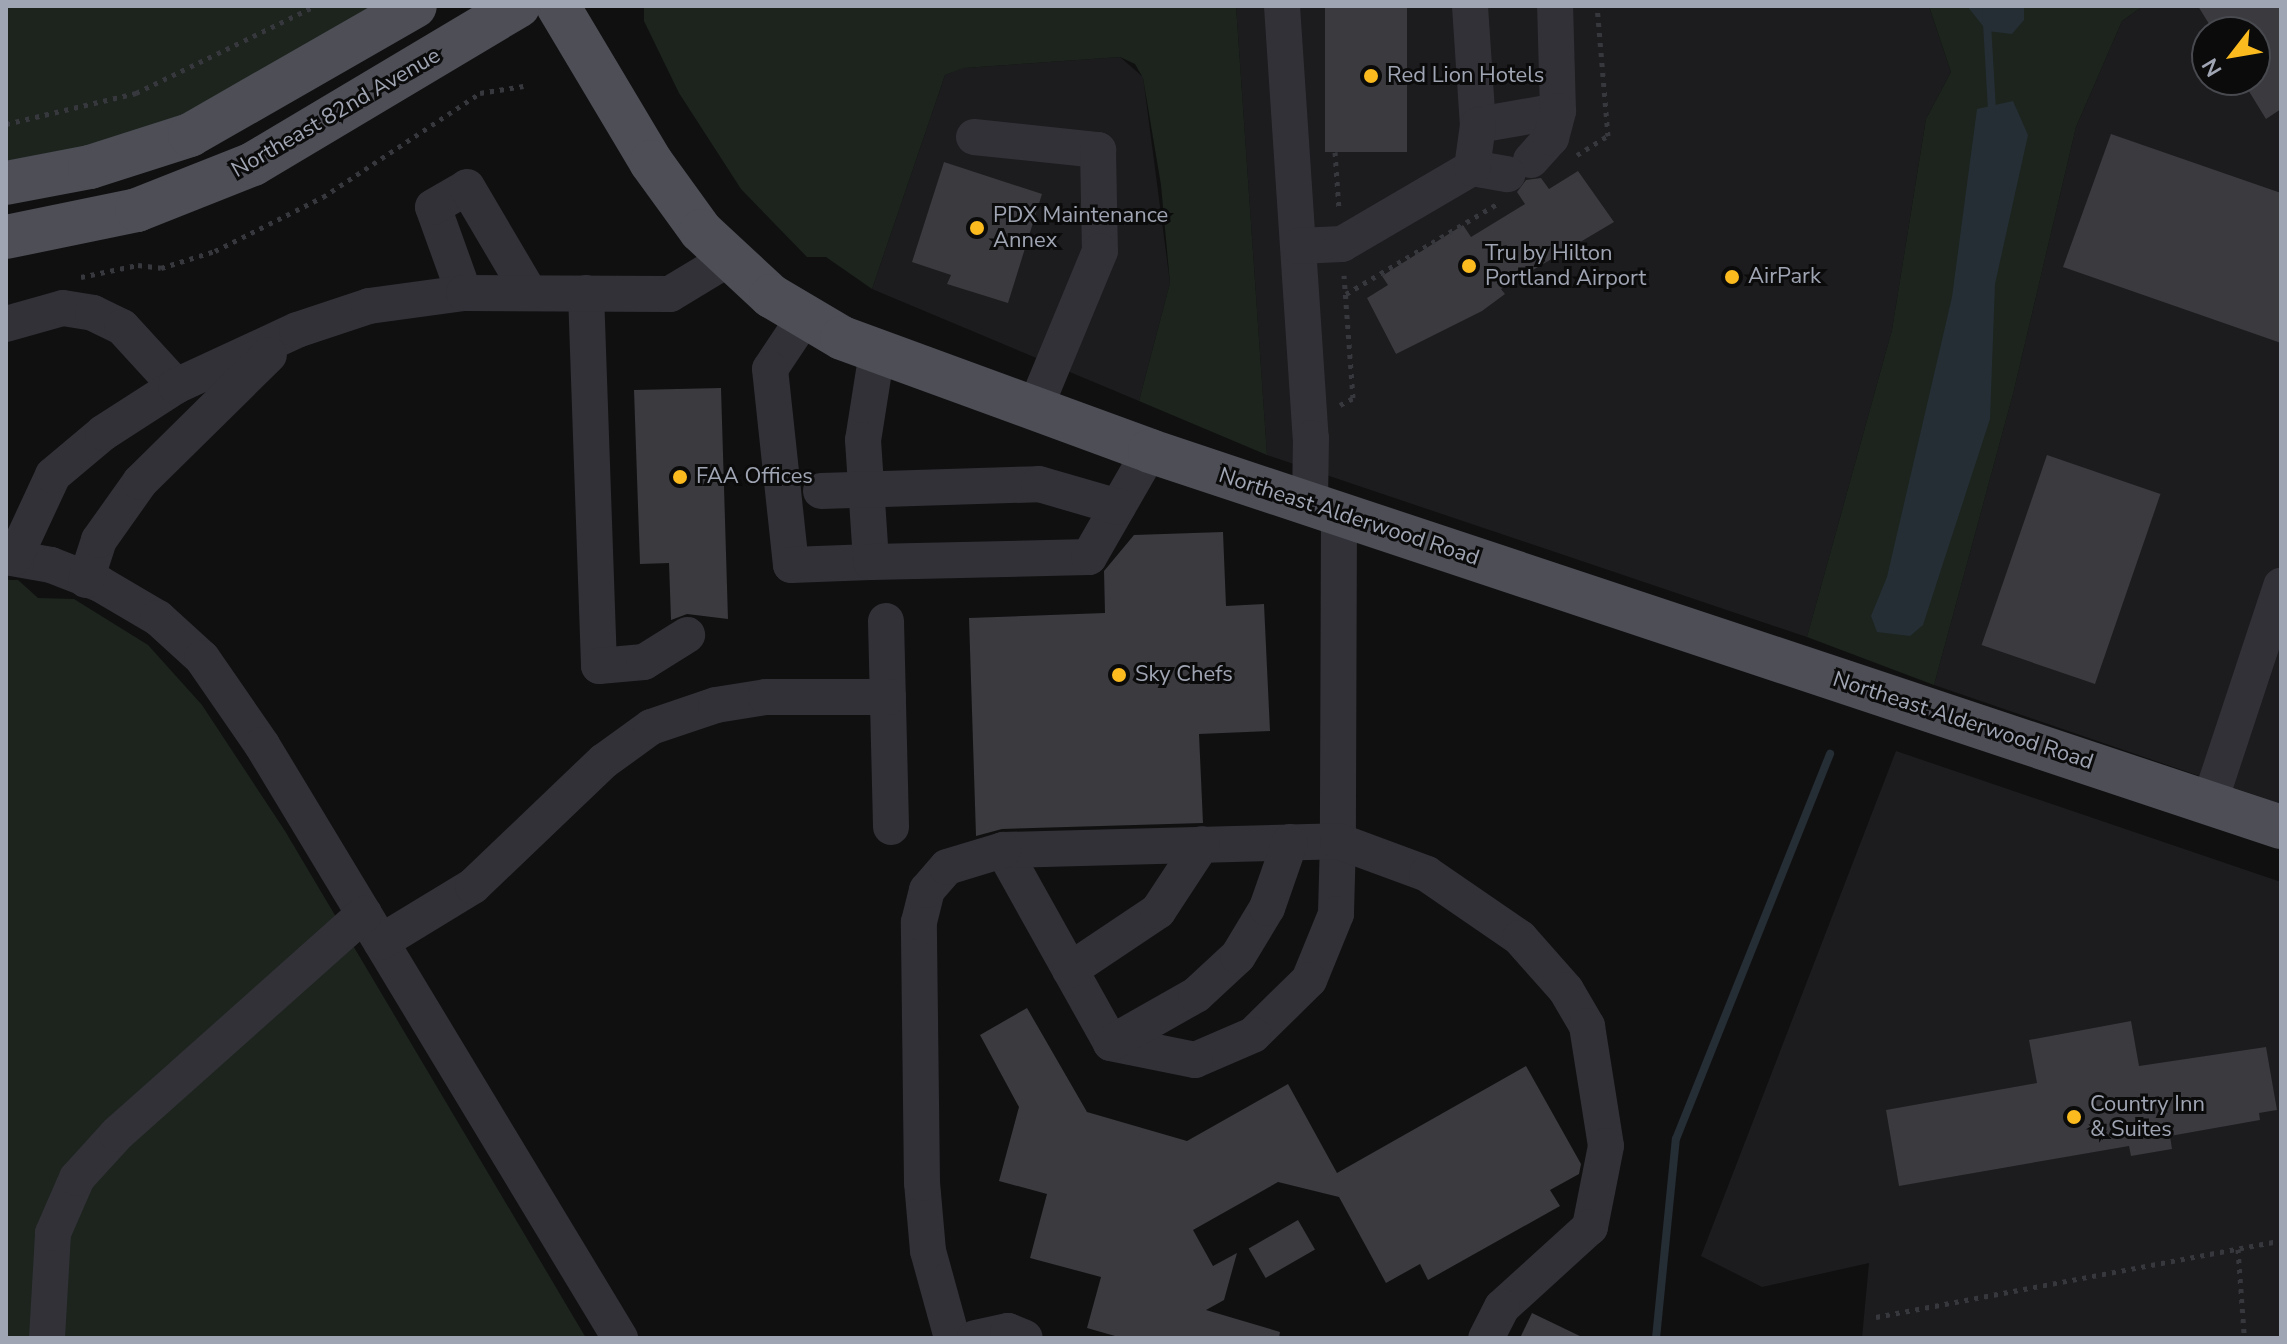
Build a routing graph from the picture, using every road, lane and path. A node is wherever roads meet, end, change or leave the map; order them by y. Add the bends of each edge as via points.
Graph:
1 (315, 6) edge
2 (415, 6) edge
3 (518, 6) edge
4 (558, 6) edge
5 (1282, 6) edge
6 (1470, 6) edge
7 (1555, 6) edge
8 (523, 86) dead end
9 (1558, 111) junction
10 (6, 124) edge
11 (1478, 125) junction
12 (974, 137) dead end
13 (1472, 168) junction
14 (6, 183) edge
15 (6, 237) edge
16 (1298, 246) junction
17 (728, 259) junction
18 (67, 280) dead end
19 (527, 289) junction
20 (464, 293) junction
21 (586, 293) junction
22 (804, 318) junction
23 (6, 324) edge
24 (297, 330) junction
25 (877, 352) junction
26 (176, 386) junction
27 (1034, 410) junction
28 (1150, 451) junction
29 (868, 490) junction
30 (821, 491) dead end
31 (1118, 507) junction
32 (1324, 509) junction
33 (10, 557) edge
34 (871, 562) junction
35 (86, 580) junction
36 (2281, 586) edge
37 (886, 621) dead end
38 (687, 635) dead end
39 (888, 697) junction
40 (2209, 804) junction
41 (891, 827) dead end
42 (2281, 827) edge
43 (1338, 841) junction
44 (1290, 842) junction
45 (1202, 844) junction
46 (1003, 850) junction
47 (372, 928) junction
48 (1070, 970) junction
49 (1111, 1043) junction
50 (2280, 1241) edge
51 (2238, 1249) junction
52 (1876, 1317) dead end
53 (2244, 1333) dead end
54 (47, 1338) edge
55 (620, 1338) edge
56 (952, 1338) edge
57 (975, 1338) edge
58 (1025, 1338) edge
59 (1486, 1338) edge

1 - 10 path via 136,93
2 - 14 main road via 190,135 90,167
3 - 15 main road, Northeast 82nd Avenue via 308,135 229,175 137,210
4 - 17 main road, Northeast Alderwood Road via 658,173
5 - 16 street
6 - 11 street
7 - 9 street
8 - 18 path via 480,93 323,197 215,251 161,268 138,265
9 - 11 street
9 - 13 street via 1551,138 1519,167
11 - 13 street
12 - 27 street via 1098,150 1100,251
13 - 16 street via 1342,244
16 - 32 street
17 - 21 street via 670,294
17 - 22 main road, Northeast Alderwood Road
19 - 20 street
19 - 20 street via 467,187 433,207
19 - 21 street
20 - 24 street via 369,306
21 - 38 street via 599,666 644,662
22 - 25 main road, Northeast Alderwood Road
22 - 34 street via 770,369 791,565
23 - 26 street via 63,308 93,313 122,327
24 - 26 street
24 - 35 street via 140,482 99,540
25 - 27 main road, Northeast Alderwood Road
25 - 29 street via 863,440
26 - 33 street via 53,475
27 - 28 main road, Northeast Alderwood Road
28 - 31 street
28 - 32 main road, Northeast Alderwood Road
29 - 30 street
29 - 31 street via 1039,484
29 - 34 street
31 - 34 street via 1089,557
32 - 40 main road, Northeast Alderwood Road
32 - 43 street
33 - 35 street
35 - 47 street via 158,618 202,658
36 - 40 street
37 - 39 street
39 - 41 street
39 - 47 street via 766,697 716,705 651,727 604,761 473,886
40 - 42 main road, Northeast Alderwood Road
43 - 44 street
43 - 49 street via 1336,914 1309,980 1253,1035 1195,1060
43 - 59 street via 1427,874 1493,915 1553,975 1587,1026 1606,1146 1590,1227 1502,1307
44 - 45 street
44 - 49 street via 1267,908 1238,956 1196,995
45 - 46 street
45 - 48 street via 1158,911
46 - 48 street
46 - 56 street via 947,867 927,890 919,922 922,1183 928,1251
47 - 54 street via 117,1134 77,1178 53,1233
47 - 55 street
48 - 49 street
50 - 51 path
51 - 52 path
51 - 53 path
57 - 58 street via 1008,1331

